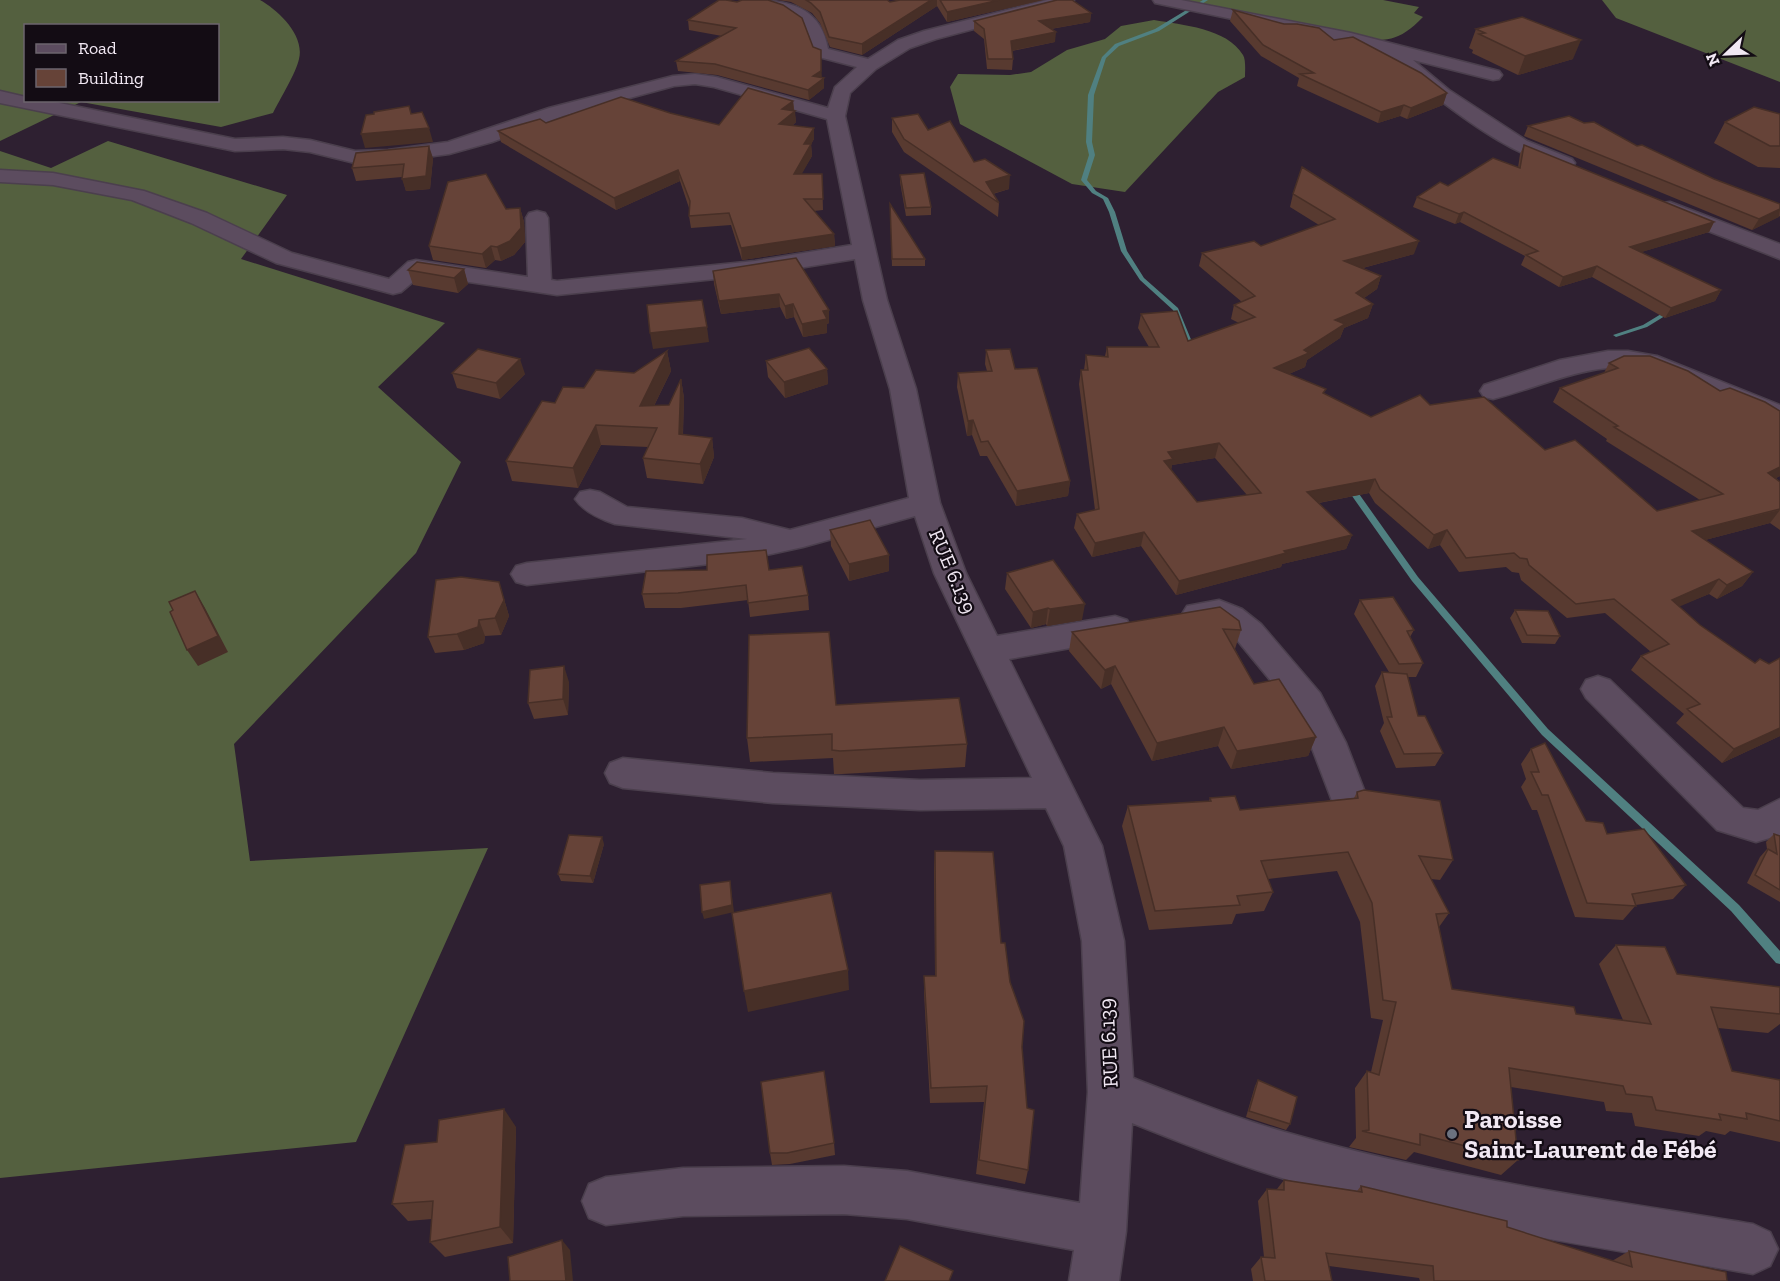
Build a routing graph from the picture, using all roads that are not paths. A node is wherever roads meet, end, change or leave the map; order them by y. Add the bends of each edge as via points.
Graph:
1 (760, 0) edge
2 (1066, 0) edge
3 (1161, 0) edge
4 (1378, 45) junction
5 (870, 65) junction
6 (1493, 75) dead end
7 (0, 97) edge
8 (24, 102) edge
9 (24, 102) edge
10 (836, 116) junction
11 (1586, 171) edge
12 (0, 176) edge
13 (1648, 198) edge
14 (537, 218) dead end
15 (866, 250) junction
16 (1780, 252) edge
17 (540, 286) junction
18 (1493, 391) dead end
19 (1780, 415) edge
20 (590, 499) dead end
21 (925, 502) junction
22 (789, 540) junction
23 (527, 574) dead end
24 (1174, 618) edge
25 (1139, 624) edge
26 (988, 650) junction
27 (1598, 689) dead end
28 (623, 773) dead end
29 (1059, 793) junction
30 (1347, 795) dead end
31 (1780, 815) edge
32 (1111, 1092) junction
33 (606, 1201) dead end
34 (1102, 1231) junction
35 (1754, 1249) dead end
36 (1094, 1281) edge

1 - 5 street via 804,17 817,33 821,52
2 - 5 street via 930,34 904,44
3 - 4 street
4 - 6 street via 1454,68
4 - 11 street via 1394,52 1443,94 1520,146
5 - 10 street via 841,92
7 - 9 street
8 - 10 street via 235,145 283,143 355,157 449,148 556,112 673,81 695,79
10 - 15 street, RUE 6.139
12 - 17 street via 53,179 137,195 199,218 284,258 393,287 416,267
13 - 16 street
14 - 17 street
15 - 17 street via 755,268 579,287
15 - 21 street, RUE 6.139 via 875,300 903,389
18 - 19 street via 1584,361 1629,358 1648,361
20 - 22 street via 625,517 742,528
21 - 22 street
21 - 26 street, RUE 6.139 via 950,573
22 - 23 street via 686,557
24 - 30 street via 1219,611 1249,632 1308,702
25 - 26 street
26 - 29 street, RUE 6.139
27 - 31 street via 1730,819 1750,827 1769,824
28 - 29 street via 773,788 908,795
29 - 32 street, RUE 6.139 via 1083,846 1103,941
32 - 34 street, RUE 6.139
32 - 35 street via 1208,1131 1325,1167 1480,1201
33 - 34 street via 683,1192 844,1190 907,1195
34 - 36 street, RUE 6.139

